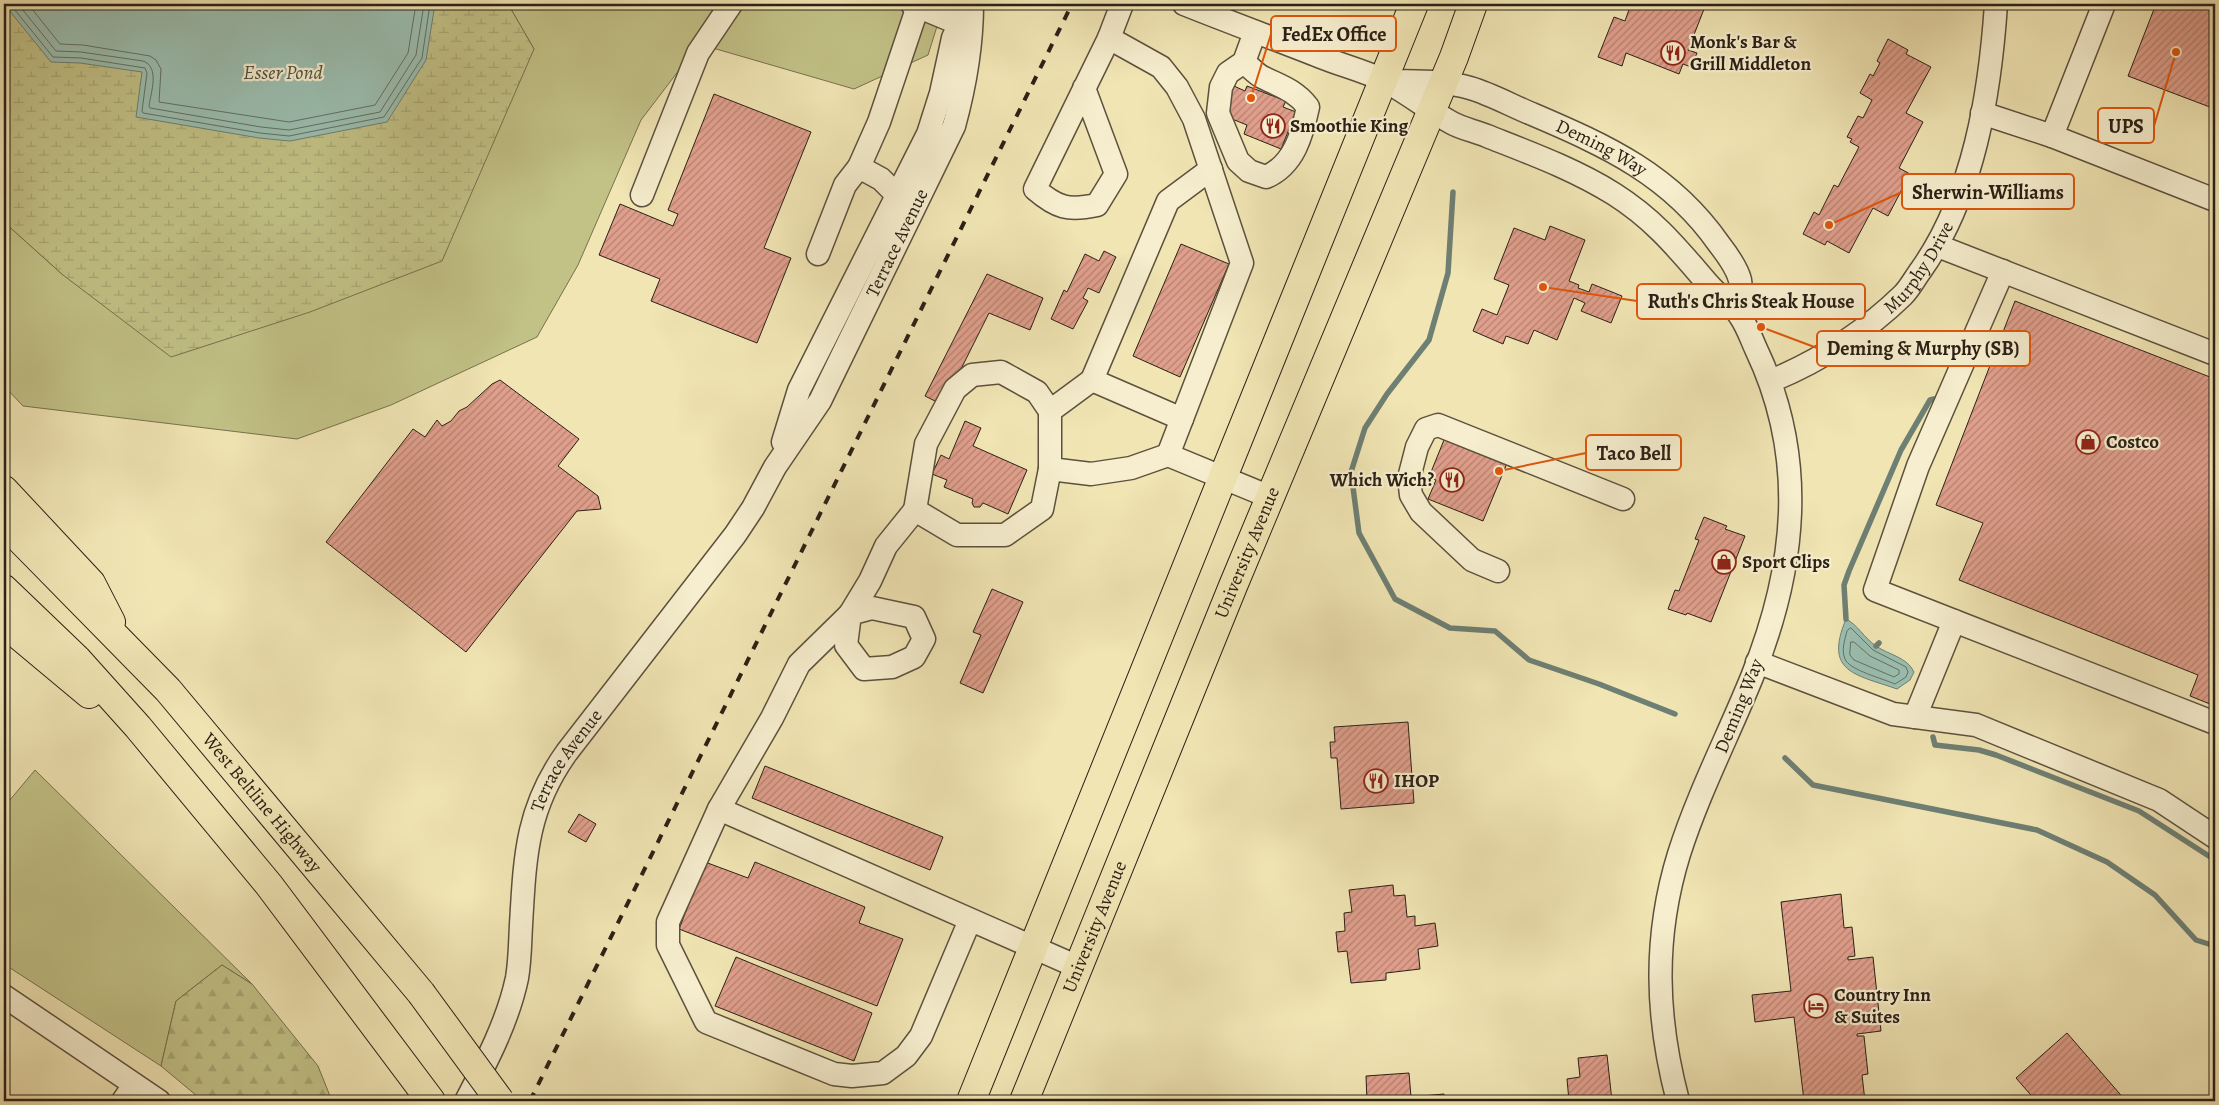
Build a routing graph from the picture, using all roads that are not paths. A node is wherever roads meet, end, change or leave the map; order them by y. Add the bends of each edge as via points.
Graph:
1 (731, 4) edge
2 (970, 4) edge
3 (1122, 4) edge
4 (1184, 4) edge
5 (1414, 4) edge
6 (1473, 4) edge
7 (1996, 4) edge
8 (2104, 4) edge
9 (915, 5) edge
10 (960, 24) junction
11 (1255, 32) junction
12 (1109, 38) junction
13 (1244, 62) junction
14 (1383, 80) junction
15 (1442, 83) junction
16 (1084, 88) junction
17 (1431, 110) junction
18 (1982, 114) junction
19 (2052, 136) junction
20 (859, 167) junction
21 (1211, 169) junction
22 (642, 195) dead end
23 (907, 200) junction
24 (2215, 200) edge
25 (1938, 246) junction
26 (818, 254) dead end
27 (2003, 271) junction
28 (1739, 314) junction
29 (2215, 354) edge
30 (1092, 380) junction
31 (1771, 381) junction
32 (1050, 411) junction
33 (1182, 419) junction
34 (1168, 455) junction
35 (1050, 469) junction
36 (1222, 478) junction
37 (4, 490) edge
38 (1270, 497) junction
39 (1623, 499) dead end
40 (915, 510) junction
41 (4, 523) edge
42 (1498, 571) dead end
43 (4, 589) edge
44 (1954, 621) junction
45 (4, 623) edge
46 (121, 643) junction
47 (1757, 662) junction
48 (1915, 717) junction
49 (2215, 723) edge
50 (155, 750) junction
51 (719, 809) junction
52 (2215, 837) edge
53 (970, 920) junction
54 (1032, 947) junction
55 (1078, 966) junction
56 (4, 996) edge
57 (128, 1093) edge
58 (159, 1101) edge
59 (432, 1101) edge
60 (466, 1101) edge
61 (500, 1101) edge
62 (971, 1101) edge
63 (1024, 1101) edge
64 (1678, 1101) edge

1 - 22 street via 698,53
2 - 10 street, Terrace Avenue
2 - 23 street, Terrace Avenue via 972,41 962,99 951,135
3 - 12 street
4 - 11 street, Deming Way
5 - 14 main road
6 - 15 main road, University Avenue
7 - 18 street, Murphy Drive
8 - 19 street
9 - 10 street
9 - 20 street via 879,122
10 - 23 street, Terrace Avenue via 953,38 934,117
11 - 13 street
11 - 14 street, Deming Way
12 - 16 street
12 - 21 street via 1161,67 1172,81 1194,119
13 - 13 street via 1228,73 1221,87 1218,113 1238,161 1249,171 1266,177 1279,171 1290,159 1304,127 1308,107 1286,86 1260,76
14 - 15 street, Deming Way
14 - 17 street, Deming Way
14 - 36 main road
15 - 17 main road, University Avenue
15 - 28 street, Deming Way via 1469,88 1589,138 1630,160 1664,184 1708,228 1725,252 1740,280
16 - 16 street via 1035,189 1052,204 1078,209 1097,205 1116,174
17 - 28 street, Deming Way via 1454,124 1563,167 1618,196 1652,221 1712,289
17 - 38 main road, University Avenue
18 - 19 street
18 - 25 street, Murphy Drive via 1967,172
19 - 24 street
20 - 23 street via 881,179
20 - 26 street via 845,185
21 - 30 street via 1168,201
21 - 33 street via 1242,263
23 - 60 street, Terrace Avenue via 820,401 775,467 735,535 567,752 545,786 526,854 517,979 499,1032
25 - 27 street
25 - 31 street, Murphy Drive via 1905,293 1866,327 1798,369
27 - 29 street
27 - 44 street via 1918,466 1875,590
28 - 31 street, Deming Way
30 - 32 street
30 - 33 street
31 - 47 street, Deming Way via 1788,456 1792,492 1790,530 1780,592
32 - 35 street
32 - 40 street via 1037,392 1001,372 972,375 954,388 926,444
33 - 34 street
34 - 35 street via 1131,468 1091,474
34 - 36 street
35 - 40 street via 1042,509 1005,535 957,535
36 - 38 street
36 - 54 main road
37 - 46 main road via 92,583
38 - 55 main road, University Avenue
39 - 42 street via 1438,425 1426,429 1417,447 1409,478 1411,495 1421,512 1472,560
40 - 51 street via 886,546 850,614 799,664
41 - 46 main road, West Beltline Highway
43 - 50 main road via 86,669
44 - 48 street
44 - 49 street
45 - 50 main road
46 - 61 main road, West Beltline Highway, bridge via 168,690 421,993
47 - 48 street via 1893,714
47 - 64 street, Deming Way via 1680,853 1664,926 1660,961 1661,1013
48 - 52 street via 1976,725 2159,800
50 - 59 main road via 268,885
51 - 53 street
51 - 53 street via 668,922 668,944 706,1022 834,1074 883,1073 906,1056 921,1036
53 - 54 street
54 - 55 street
54 - 62 main road
55 - 63 main road, University Avenue
56 - 57 street
57 - 58 street

